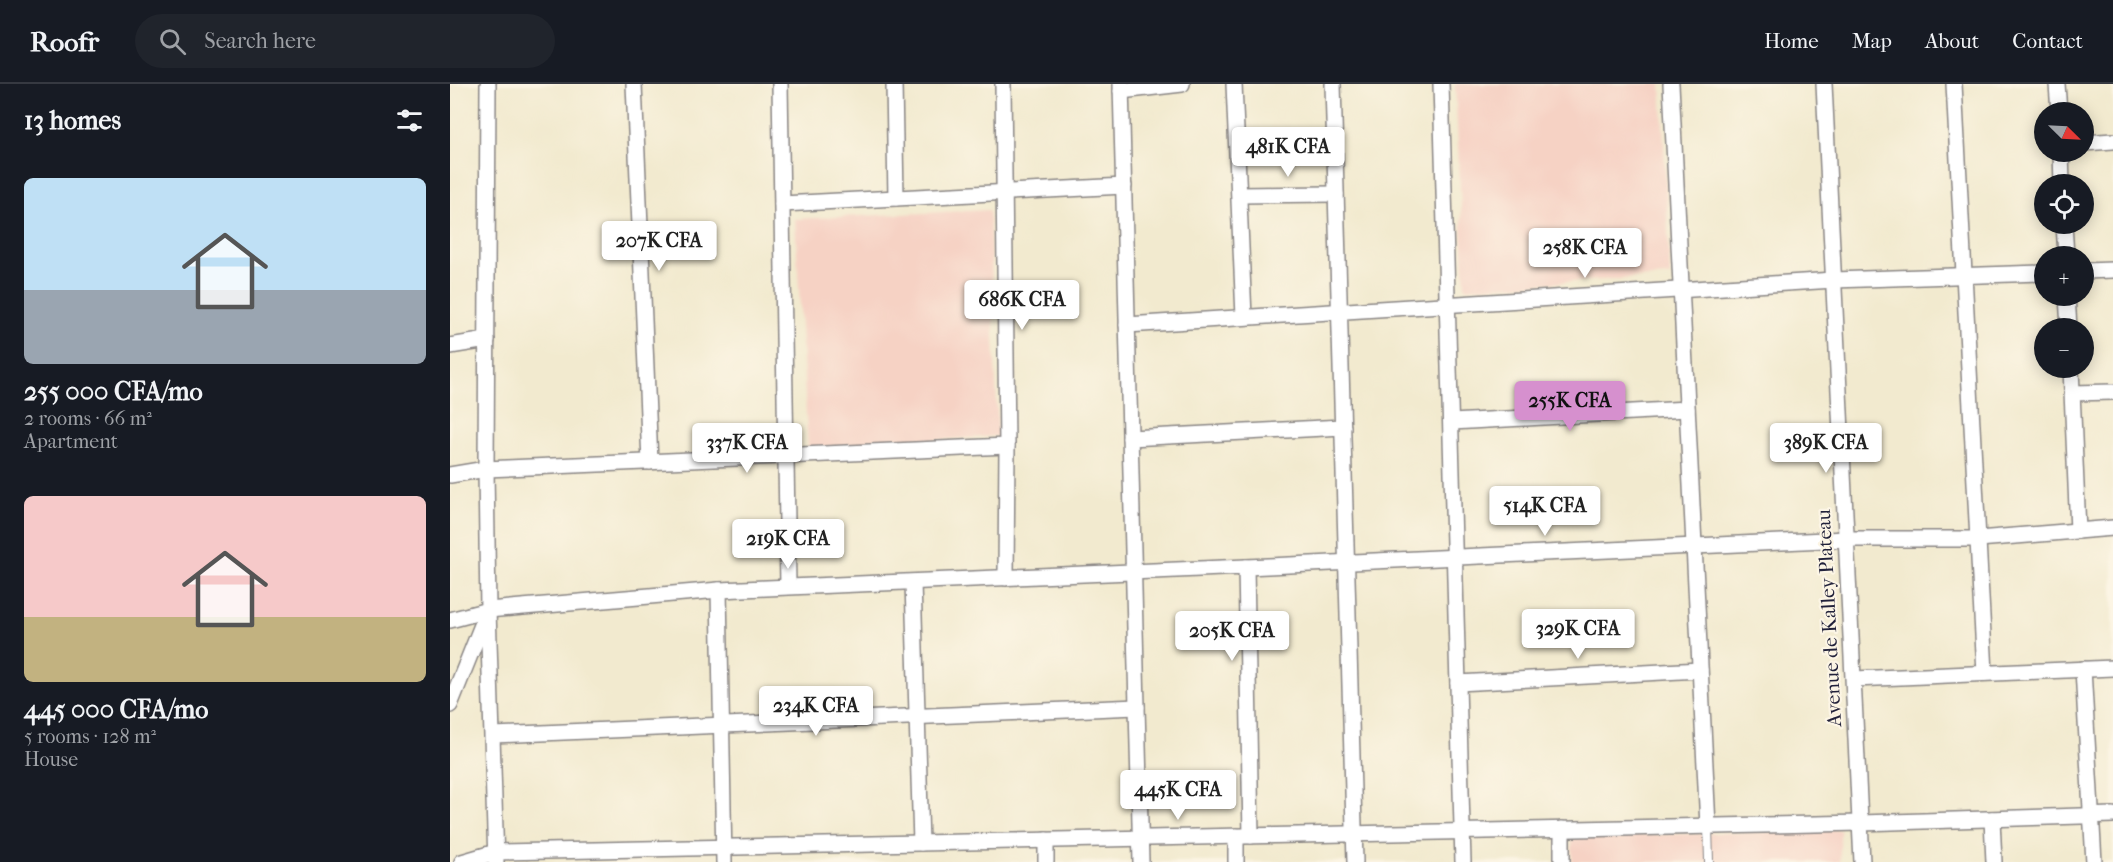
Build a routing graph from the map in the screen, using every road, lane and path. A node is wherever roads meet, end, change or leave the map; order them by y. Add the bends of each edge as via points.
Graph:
1 (488, 84) edge
2 (634, 84) edge
3 (780, 84) edge
4 (894, 84) edge
5 (1002, 84) edge
6 (1182, 84) edge
7 (1234, 84) edge
8 (1333, 84) edge
9 (1442, 84) edge
10 (1671, 84) edge
11 (1824, 84) edge
12 (1954, 84) edge
13 (2057, 84) edge
14 (1121, 87) edge
15 (2058, 102) edge
16 (2113, 141) edge
17 (2094, 142) edge
18 (1124, 186) junction
19 (1003, 192) junction
20 (1336, 194) junction
21 (1240, 195) junction
22 (896, 198) junction
23 (782, 204) junction
24 (2113, 270) edge
25 (2094, 271) edge
26 (2034, 273) edge
27 (1964, 275) junction
28 (1834, 279) junction
29 (1681, 289) junction
30 (1449, 304) junction
31 (1339, 311) junction
32 (1244, 317) junction
33 (1127, 325) junction
34 (487, 340) junction
35 (450, 346) edge
36 (2071, 378) edge
37 (2113, 392) edge
38 (2072, 393) junction
39 (1687, 409) junction
40 (1452, 422) junction
41 (1343, 428) junction
42 (1130, 438) junction
43 (1007, 446) junction
44 (786, 456) junction
45 (650, 462) junction
46 (486, 469) junction
47 (450, 475) edge
48 (2113, 528) edge
49 (2078, 531) junction
50 (1846, 539) junction
51 (1978, 539) junction
52 (1694, 546) junction
53 (1455, 557) junction
54 (1346, 562) junction
55 (1246, 567) junction
56 (1134, 571) junction
57 (1006, 578) junction
58 (913, 583) junction
59 (788, 586) junction
60 (719, 590) junction
61 (488, 610) junction
62 (450, 620) edge
63 (2113, 668) edge
64 (2083, 669) junction
65 (1700, 670) junction
66 (1985, 673) junction
67 (1854, 679) junction
68 (1458, 683) junction
69 (450, 705) edge
70 (1137, 707) junction
71 (917, 716) junction
72 (722, 725) junction
73 (493, 735) junction
74 (2092, 815) junction
75 (2113, 815) edge
76 (1992, 819) junction
77 (1861, 823) junction
78 (1708, 826) junction
79 (1562, 829) junction
80 (1462, 831) junction
81 (1354, 834) junction
82 (1244, 836) junction
83 (1141, 838) junction
84 (1046, 840) junction
85 (921, 843) junction
86 (724, 855) edge
87 (496, 857) edge
88 (462, 862) edge
89 (1046, 862) edge
90 (1141, 862) edge
91 (1236, 862) edge
92 (1355, 862) edge
93 (1463, 862) edge
94 (1562, 862) edge
95 (1709, 862) edge
96 (1862, 862) edge
97 (1994, 862) edge
98 (2094, 862) edge

1 - 34 street
2 - 45 street
3 - 23 street
4 - 22 street
5 - 19 street
6 - 14 street
7 - 21 street
8 - 20 street
9 - 30 street
10 - 29 street
11 - 28 street, Avenue de Kalley Plateau
12 - 27 street
13 - 15 street
14 - 18 street
16 - 17 street
18 - 19 street
18 - 33 street
19 - 22 street
19 - 43 street
20 - 21 street
20 - 31 street
21 - 32 street
22 - 23 street
23 - 44 street
24 - 25 street
26 - 27 street
27 - 28 street
27 - 51 street
28 - 29 street
28 - 50 street, Avenue de Kalley Plateau
29 - 30 street
29 - 39 street
30 - 31 street
30 - 40 street
31 - 32 street
31 - 41 street
32 - 33 street
33 - 42 street
34 - 35 street
34 - 46 street
36 - 38 street
37 - 38 street
38 - 49 street
39 - 40 street
39 - 52 street
40 - 53 street
41 - 42 street
41 - 54 street
42 - 56 street
43 - 44 street
43 - 57 street
44 - 45 street
44 - 59 street
45 - 46 street
46 - 47 street
46 - 61 street
48 - 49 street
49 - 51 street
50 - 51 street
50 - 52 street
50 - 67 street, Avenue de Kalley Plateau
51 - 66 street
52 - 53 street
52 - 65 street
53 - 54 street
53 - 68 street
54 - 55 street
54 - 81 street
55 - 56 street
55 - 82 street
56 - 57 street
56 - 70 street
57 - 58 street
58 - 59 street
58 - 71 street
59 - 60 street
60 - 61 street
60 - 72 street
61 - 62 street
61 - 69 street
61 - 73 street
63 - 64 street
64 - 66 street
64 - 74 street
65 - 68 street
65 - 78 street
66 - 67 street
67 - 77 street, Avenue de Kalley Plateau
68 - 80 street
70 - 71 street
70 - 83 street
71 - 72 street
71 - 85 street
72 - 73 street
72 - 86 street
73 - 87 street
74 - 75 street
74 - 76 street
74 - 98 street
76 - 77 street
76 - 97 street
77 - 78 street
77 - 96 street, Avenue de Kalley Plateau
78 - 79 street
78 - 95 lane
79 - 80 street
79 - 94 street
80 - 81 street
80 - 93 street
81 - 82 street
81 - 92 street
82 - 83 street
82 - 91 street
83 - 84 street
83 - 90 street
84 - 85 street
84 - 89 street
85 - 86 street
86 - 87 street
87 - 88 street

